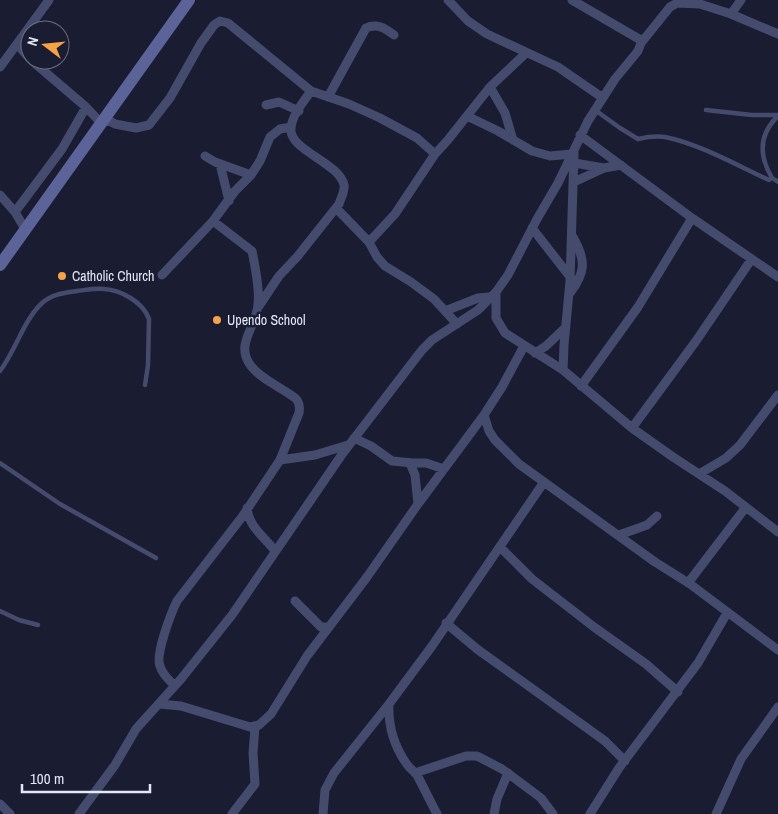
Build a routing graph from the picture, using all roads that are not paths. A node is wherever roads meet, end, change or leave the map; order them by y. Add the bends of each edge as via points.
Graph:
1 (49, 0) edge
2 (189, 0) edge
3 (448, 0) edge
4 (572, 0) edge
5 (741, 0) edge
6 (731, 14) junction
7 (778, 34) edge
8 (394, 35) dead end
9 (641, 43) junction
10 (16, 44) junction
11 (20, 49) edge
12 (526, 52) junction
13 (0, 67) edge
14 (42, 70) edge
15 (490, 87) junction
16 (311, 91) junction
17 (328, 97) junction
18 (603, 98) junction
19 (266, 105) dead end
20 (86, 107) junction
21 (595, 110) junction
22 (706, 110) dead end
23 (299, 111) junction
24 (466, 116) junction
25 (778, 116) edge
26 (101, 123) junction
27 (291, 127) junction
28 (580, 135) junction
29 (513, 140) junction
30 (435, 154) junction
31 (573, 155) junction
32 (205, 156) dead end
33 (220, 164) junction
34 (621, 165) junction
35 (604, 168) junction
36 (251, 175) junction
37 (772, 178) junction
38 (574, 182) junction
39 (778, 182) edge
40 (0, 195) edge
41 (229, 200) junction
42 (336, 208) junction
43 (15, 212) junction
44 (692, 218) junction
45 (213, 221) junction
46 (532, 228) junction
47 (25, 229) junction
48 (572, 236) junction
49 (369, 242) junction
50 (751, 260) junction
51 (0, 265) edge
52 (162, 275) dead end
53 (571, 278) junction
54 (778, 278) edge
55 (570, 293) junction
56 (492, 294) junction
57 (258, 306) junction
58 (445, 311) junction
59 (457, 324) junction
60 (566, 327) junction
61 (524, 346) junction
62 (535, 353) junction
63 (563, 370) junction
64 (0, 371) edge
65 (145, 385) dead end
66 (581, 386) junction
67 (778, 395) edge
68 (484, 415) junction
69 (632, 428) junction
70 (352, 441) junction
71 (280, 460) junction
72 (0, 463) edge
73 (410, 463) junction
74 (444, 469) junction
75 (699, 474) junction
76 (544, 482) junction
77 (418, 504) junction
78 (746, 507) junction
79 (247, 508) junction
80 (657, 516) dead end
81 (778, 532) edge
82 (619, 535) junction
83 (500, 547) junction
84 (275, 551) junction
85 (156, 558) dead end
86 (688, 583) junction
87 (295, 601) dead end
88 (0, 611) edge
89 (728, 613) junction
90 (446, 623) junction
91 (38, 625) dead end
92 (329, 627) junction
93 (778, 650) edge
94 (174, 685) junction
95 (678, 692) junction
96 (159, 704) junction
97 (389, 704) junction
98 (778, 707) edge
99 (255, 727) junction
100 (625, 761) junction
101 (415, 773) junction
102 (508, 773) junction
103 (0, 804) edge
104 (80, 813) edge
105 (10, 814) edge
106 (232, 814) edge
107 (323, 814) edge
108 (437, 814) edge
109 (494, 814) edge
110 (552, 814) edge
111 (590, 814) edge
112 (716, 814) edge

1 - 10 street
2 - 26 main road
3 - 12 street via 477,27
4 - 9 street
5 - 6 street
6 - 7 street
6 - 9 street via 700,4 677,3 670,7
8 - 17 street via 381,27 366,28
9 - 18 street
10 - 11 street
10 - 13 street
12 - 15 street
12 - 18 street via 558,67
14 - 20 street
15 - 24 street
15 - 29 street via 505,113
16 - 17 street
16 - 23 street
16 - 26 street via 220,21 201,43 153,121 136,128 108,120
17 - 30 street via 400,129
18 - 21 street
19 - 23 street via 279,102
20 - 26 street
20 - 43 street via 62,148
21 - 28 street
21 - 37 lane via 638,139 651,136 671,139 715,154 769,180
22 - 25 lane
23 - 27 street
24 - 29 street
24 - 30 street
25 - 37 lane via 762,145 762,157
26 - 47 main road
27 - 36 street via 280,129 270,137
27 - 42 street via 293,138 330,167 344,184
28 - 31 street
28 - 34 street
29 - 31 street via 532,151 550,156
30 - 49 street via 395,214
31 - 35 street
31 - 38 street
31 - 46 street
32 - 33 street
33 - 36 street
33 - 41 street
34 - 35 street
34 - 44 street
35 - 38 street
36 - 41 street
37 - 39 lane
38 - 48 street
40 - 43 street
41 - 45 street
42 - 49 street
42 - 57 street
43 - 47 street
44 - 50 street
44 - 66 street via 638,307
45 - 52 street
45 - 57 street via 252,251
46 - 53 street
46 - 56 street via 508,275
47 - 51 main road
48 - 53 street
48 - 55 street via 583,260 581,277
49 - 58 street via 385,266 421,289
50 - 54 street
50 - 69 street
53 - 55 street
55 - 60 street
56 - 58 street
56 - 59 street via 478,310
56 - 61 street via 499,326
57 - 71 street via 244,342 248,362 299,404 299,413
58 - 59 street
59 - 70 street via 427,345
60 - 62 street
60 - 63 street
61 - 62 street
61 - 68 street
62 - 63 street
63 - 66 street
64 - 65 lane via 33,314 51,296 106,289 135,301 147,312
66 - 69 street
67 - 75 street via 740,445 726,458
68 - 74 street
68 - 76 street via 489,431 504,450
69 - 75 street
70 - 71 street via 315,455
70 - 73 street via 371,446 392,460
70 - 84 street
71 - 79 street
72 - 85 lane via 60,504
73 - 74 street via 426,463
73 - 77 street via 415,475
74 - 77 street
75 - 78 street
76 - 82 street
76 - 83 street
77 - 92 street
78 - 81 street
78 - 86 street
79 - 84 street via 256,530
79 - 94 street via 177,601 170,616 158,660
80 - 82 street via 647,525
82 - 86 street
83 - 90 street
83 - 95 street via 532,579 646,664
84 - 94 street via 232,615
86 - 89 street
87 - 92 street via 321,627
88 - 91 lane
89 - 93 street
89 - 95 street
90 - 97 street
90 - 100 street via 605,741
92 - 99 street via 271,714
94 - 96 street
95 - 100 street
96 - 99 street via 181,706
96 - 104 street via 136,729
97 - 101 street via 389,722 395,743
97 - 107 street via 329,780
98 - 112 street via 741,759
99 - 106 street via 255,784
100 - 111 street
101 - 102 street via 470,755 487,760
101 - 108 street
102 - 109 street
102 - 110 street via 542,798
103 - 105 street

